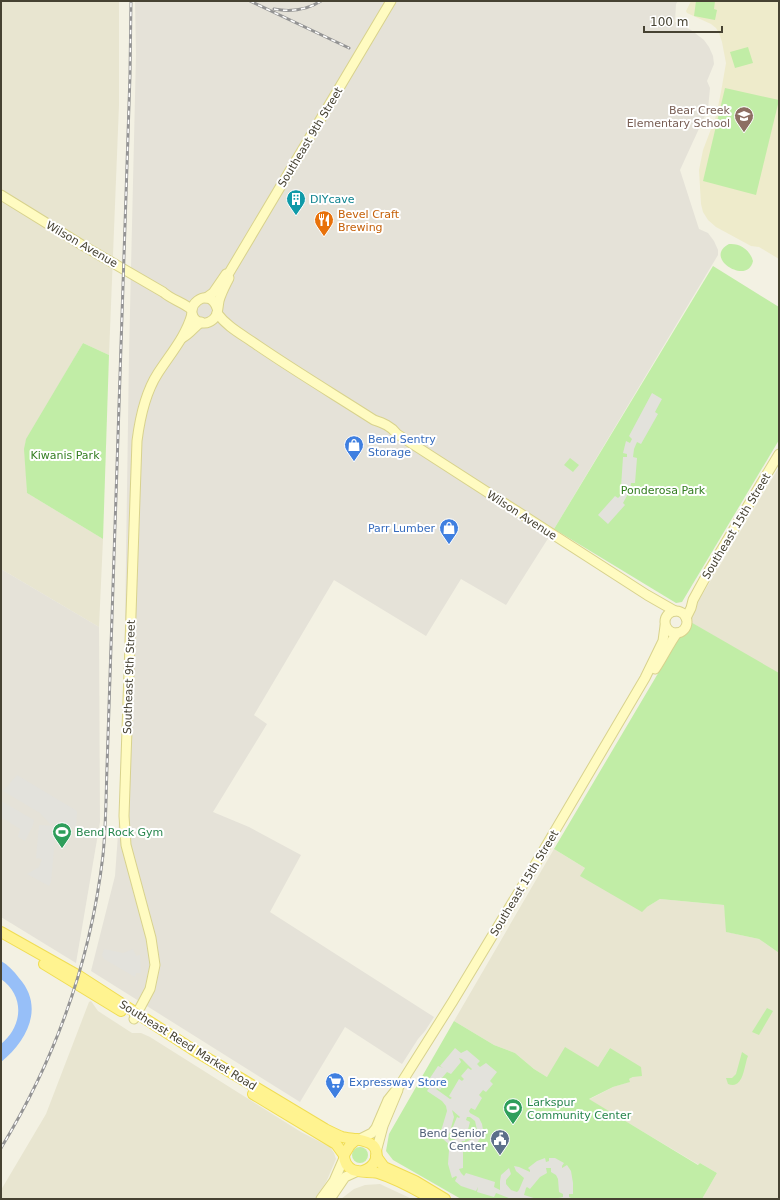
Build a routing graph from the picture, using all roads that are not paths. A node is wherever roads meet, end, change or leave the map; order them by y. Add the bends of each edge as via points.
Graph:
1 (391, 1) edge
2 (1, 195) edge
3 (229, 273) junction
4 (163, 292) junction
5 (202, 299) junction
6 (217, 310) junction
7 (192, 312) junction
8 (205, 322) junction
9 (233, 329) junction
10 (182, 338) junction
11 (779, 454) edge
12 (647, 595) junction
13 (693, 600) junction
14 (677, 611) junction
15 (686, 618) junction
16 (665, 622) junction
17 (678, 633) junction
18 (645, 678) junction
19 (1, 932) edge
20 (1, 939) edge
21 (136, 1016) junction
22 (400, 1085) junction
23 (358, 1139) junction
24 (376, 1154) junction
25 (344, 1157) junction
26 (361, 1171) junction
27 (321, 1199) edge
28 (330, 1199) edge
29 (432, 1199) edge
30 (445, 1199) edge

1 - 3 street, Southeast 9th Street
2 - 4 street, Wilson Avenue
3 - 5 street, Southeast 9th Street via 213,293
3 - 6 street, Southeast 9th Street
4 - 5 street, Wilson Avenue
4 - 7 street, Wilson Avenue
5 - 6 street via 213,301
5 - 7 street via 193,306
6 - 8 street via 213,320
6 - 9 street, Wilson Avenue via 221,318
7 - 8 street via 197,320
7 - 10 street, Southeast 9th Street
8 - 9 street, Wilson Avenue
8 - 10 street, Southeast 9th Street
9 - 12 street, Wilson Avenue via 286,365 374,420 393,429
10 - 21 street, Southeast 9th Street via 157,374 149,391 140,419 137,441 124,823 129,859 151,938 155,965 150,989
11 - 13 street, Southeast 15th Street
12 - 14 street, Wilson Avenue
12 - 16 street, Wilson Avenue via 661,610
13 - 14 street, Southeast 15th Street
13 - 15 street, Southeast 15th Street
14 - 15 street
14 - 16 street via 669,613
15 - 17 street via 686,626
16 - 17 street via 670,631
16 - 18 street, Southeast 15th Street via 663,641
17 - 18 street, Southeast 15th Street via 653,672
18 - 22 street, Southeast 15th Street via 453,1001
19 - 21 main road, Southeast Reed Market Road via 78,976
20 - 21 main road, Southeast Reed Market Road
21 - 23 main road, Southeast Reed Market Road via 325,1129 340,1136
21 - 25 main road, Southeast Reed Market Road via 336,1144
22 - 23 street, Southeast 15th Street via 388,1100 376,1128 372,1133
22 - 24 street, Southeast 15th Street via 383,1126
23 - 24 main road, Southeast Reed Market Road via 367,1141
23 - 25 main road, Southeast 15th Street via 350,1145
24 - 26 main road, Southeast 15th Street via 372,1166
24 - 30 main road, Southeast Reed Market Road via 384,1167 415,1181
25 - 26 main road, Southeast Reed Market Road via 348,1167
25 - 27 street, Southeast 15th Street via 334,1181
26 - 28 street, Southeast 15th Street via 345,1178
26 - 29 main road via 380,1174 398,1181

